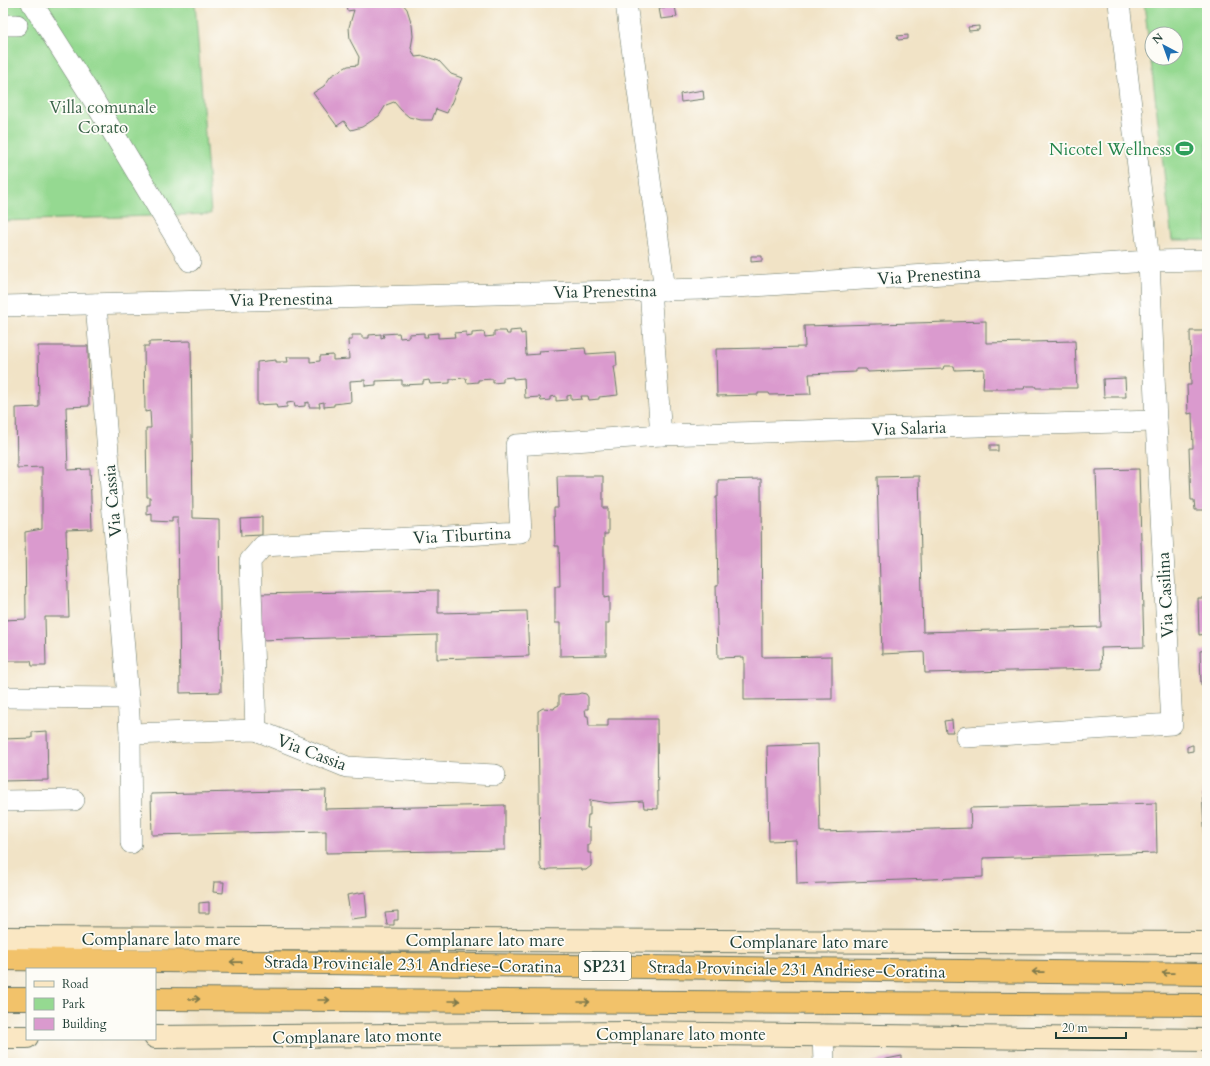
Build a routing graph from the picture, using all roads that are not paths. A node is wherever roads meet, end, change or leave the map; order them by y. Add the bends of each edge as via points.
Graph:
1 (32, 3) edge
2 (626, 3) edge
3 (1119, 3) edge
4 (1149, 260) junction
5 (1207, 260) edge
6 (190, 261) dead end
7 (657, 290) junction
8 (96, 304) junction
9 (3, 306) edge
10 (1156, 421) junction
11 (661, 435) junction
12 (3, 697) edge
13 (128, 698) junction
14 (256, 730) junction
15 (130, 734) junction
16 (966, 737) dead end
17 (495, 775) dead end
18 (3, 800) edge
19 (74, 800) dead end
20 (131, 843) dead end
21 (3, 938) edge
22 (1207, 943) edge
23 (3, 959) edge
24 (1207, 974) edge
25 (3, 999) edge
26 (26, 999) edge
27 (156, 999) edge
28 (1207, 1005) edge
29 (823, 1035) junction
30 (3, 1036) edge
31 (26, 1037) edge
32 (156, 1037) edge
33 (1207, 1040) edge
34 (824, 1063) edge

1 - 6 street via 94,99
2 - 7 street
3 - 4 street, Via Casilina
4 - 5 street, Via Prenestina
4 - 7 street, Via Prenestina
4 - 10 street, Via Casilina
7 - 8 street, Via Prenestina
7 - 11 street
8 - 9 street, Via Prenestina
8 - 13 street, Via Cassia
10 - 11 street, Via Salaria
10 - 16 street, Via Casilina via 1172,724
11 - 14 street, Via Tiburtina via 516,445 521,532 263,546 250,561
12 - 13 street
13 - 15 street, Via Cassia
14 - 15 street, Via Cassia
14 - 17 street, Via Cassia via 347,767
15 - 20 street, Via Cassia
18 - 19 street
21 - 22 street, Complanare lato mare
24 -> 23 highway, Strada Provinciale 231 Andriese-Coratina / SP231
25 - 26 highway
27 -> 28 highway, Strada Provinciale 231 Andriese-Coratina / SP231
29 - 32 street, Complanare lato monte via 619,1033
29 - 33 street, Complanare lato monte
29 - 34 street
30 - 31 street

